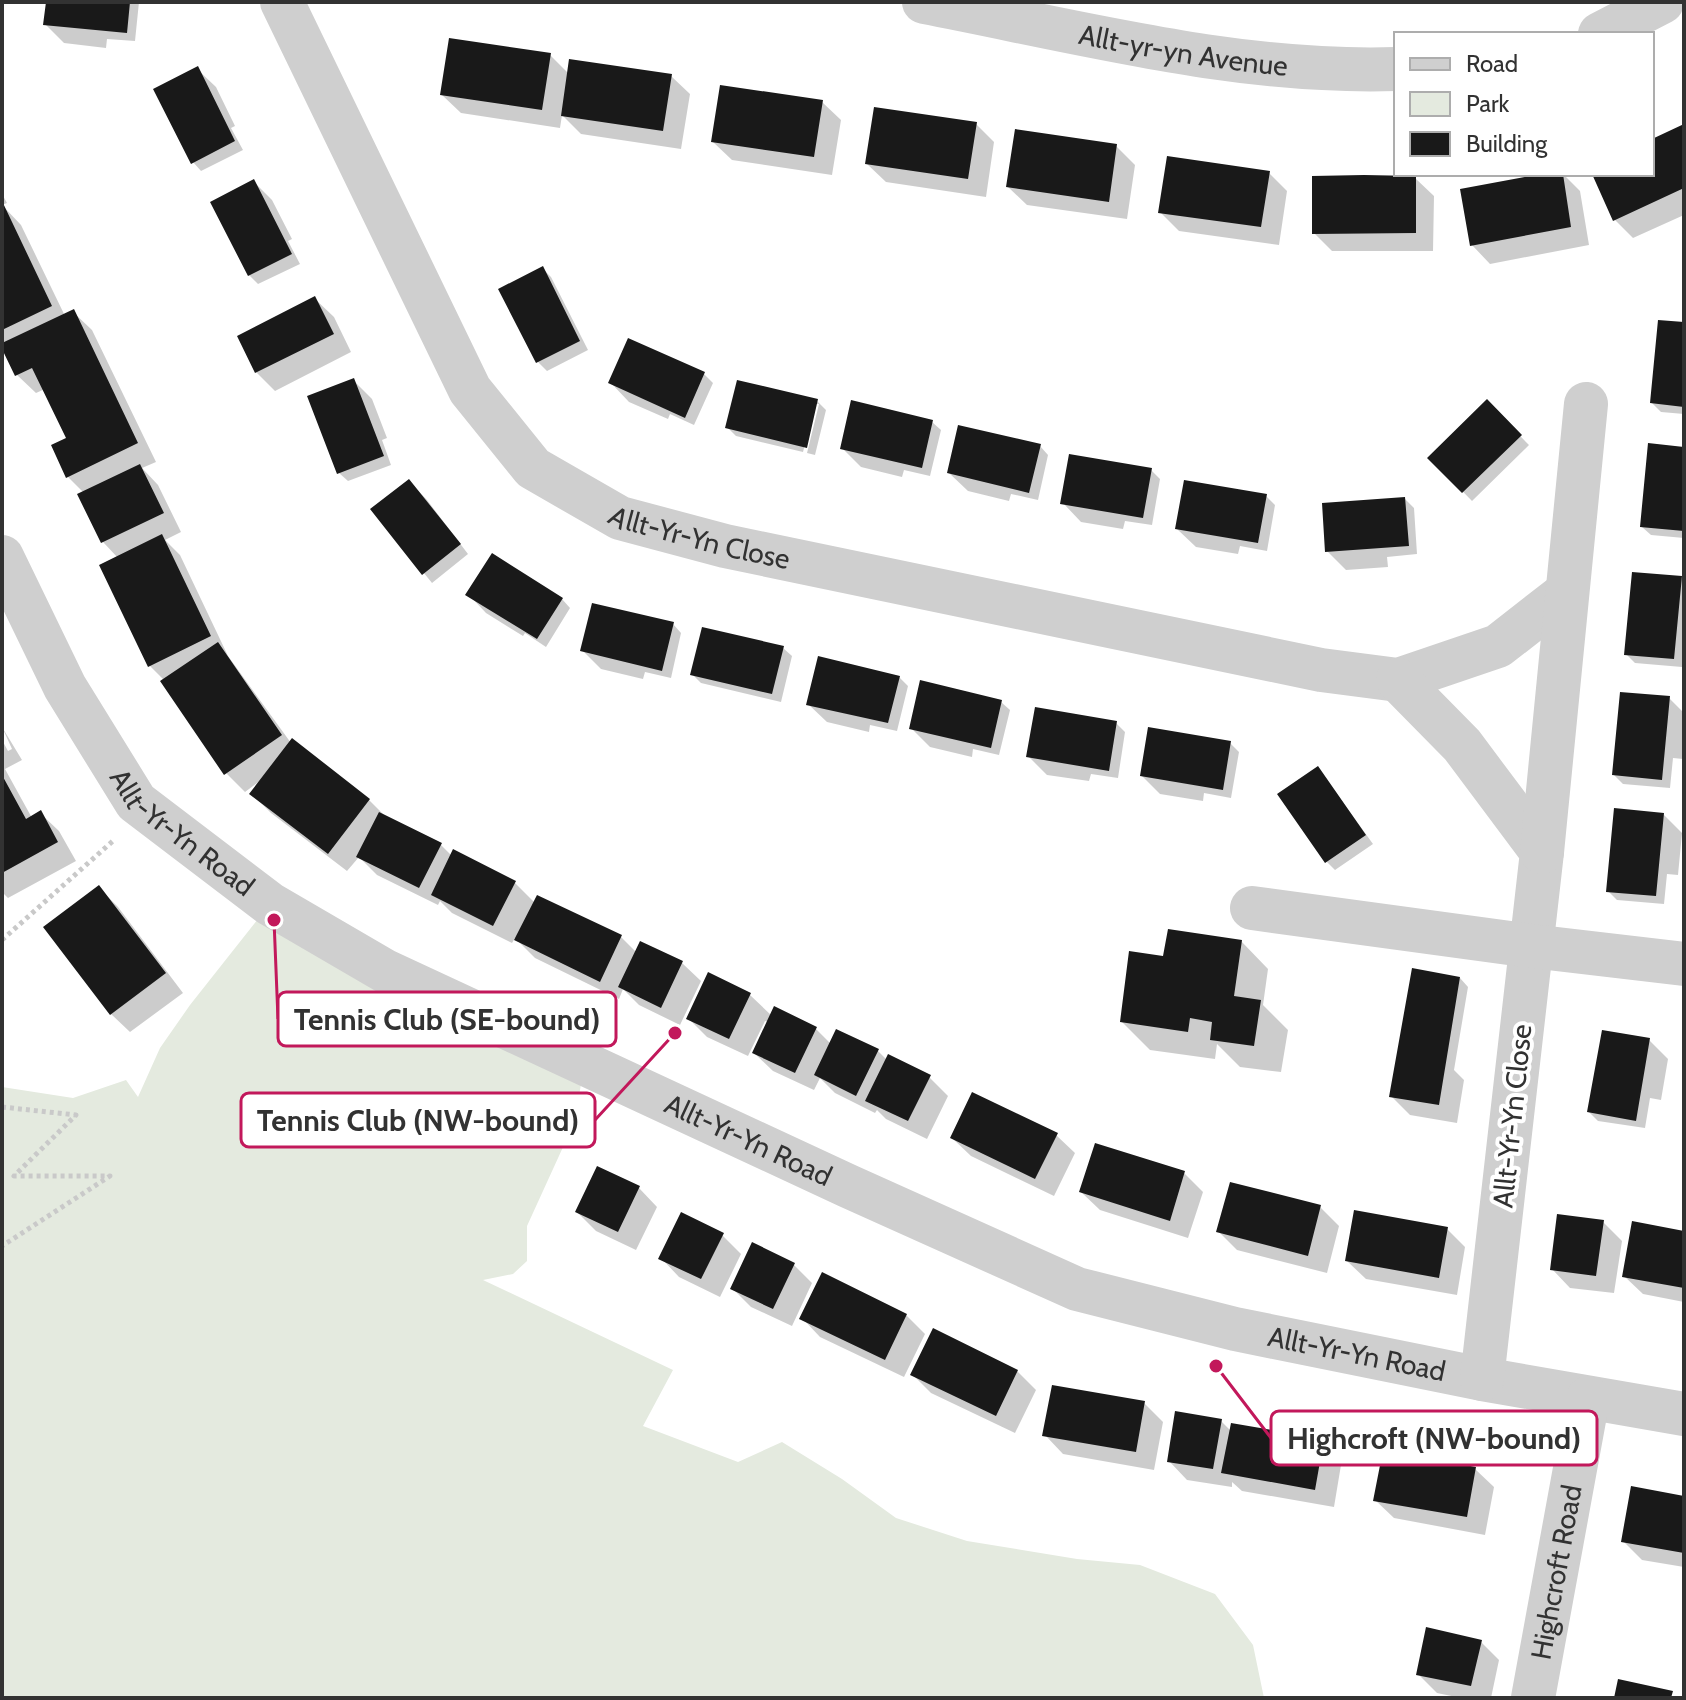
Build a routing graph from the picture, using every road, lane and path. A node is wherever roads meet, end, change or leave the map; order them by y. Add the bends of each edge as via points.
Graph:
1 (282, 2) edge
2 (924, 2) edge
3 (1662, 2) edge
4 (1604, 32) edge
5 (1394, 69) edge
6 (1586, 404) dead end
7 (2, 557) edge
8 (1566, 593) junction
9 (1398, 680) junction
10 (148, 811) junction
11 (1542, 852) junction
12 (1252, 908) dead end
13 (2, 940) edge
14 (1531, 946) junction
15 (1684, 964) edge
16 (2, 1107) edge
17 (2, 1246) edge
18 (1482, 1379) junction
19 (1588, 1398) junction
20 (1684, 1414) edge
21 (1533, 1698) edge

1 - 9 street, Allt-Yr-Yn Close via 470,390 533,468 620,518 725,546 1306,667
2 - 5 street, Allt-yr-yn Avenue via 1241,63
3 - 4 street
6 - 8 street, Allt-Yr-Yn Close
7 - 10 street, Allt-Yr-Yn Road via 65,687 136,802
8 - 9 street, Allt-Yr-Yn Close via 1498,646
8 - 11 street, Allt-Yr-Yn Close
9 - 11 street via 1462,745
10 - 13 path
10 - 18 street, Allt-Yr-Yn Road via 270,904 385,971 1077,1289 1235,1329
11 - 14 street, Allt-Yr-Yn Close
12 - 14 street
14 - 15 street
14 - 18 street, Allt-Yr-Yn Close
16 - 17 path via 76,1115 14,1176 110,1176
18 - 19 street, Allt-Yr-Yn Road
19 - 20 street, Allt-Yr-Yn Road
19 - 21 street, Highcroft Road

